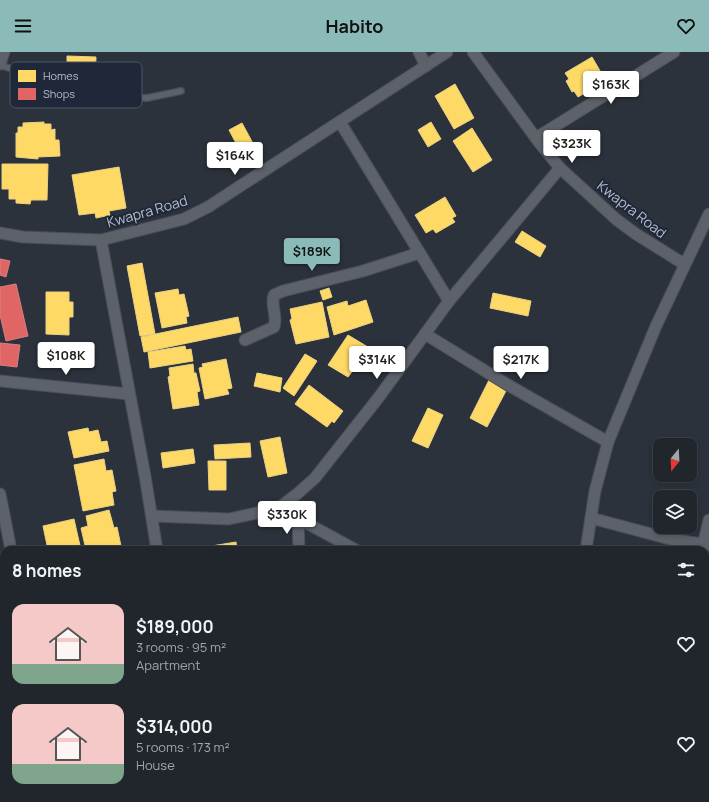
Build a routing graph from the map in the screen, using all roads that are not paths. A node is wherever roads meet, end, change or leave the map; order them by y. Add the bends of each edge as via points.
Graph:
1 (4, 52) edge
2 (419, 52) edge
3 (447, 52) edge
4 (472, 52) edge
5 (674, 52) edge
6 (0, 64) edge
7 (426, 66) junction
8 (10, 68) edge
9 (181, 91) dead end
10 (142, 98) edge
11 (340, 122) junction
12 (536, 138) junction
13 (560, 168) junction
14 (709, 214) edge
15 (0, 233) edge
16 (100, 240) junction
17 (419, 253) junction
18 (684, 264) junction
19 (449, 301) junction
20 (425, 334) junction
21 (245, 340) dead end
22 (0, 381) edge
23 (130, 394) junction
24 (608, 442) junction
25 (0, 494) edge
26 (279, 508) junction
27 (152, 516) junction
28 (591, 518) junction
29 (298, 519) junction
30 (709, 520) edge
31 (706, 545) edge
32 (10, 546) edge
33 (156, 546) edge
34 (300, 546) edge
35 (349, 546) edge
36 (587, 546) edge

1 - 6 street
2 - 7 street
3 - 7 street, Kwapra Road
4 - 12 street, Kwapra Road
5 - 12 street
6 - 8 lane
7 - 11 street, Kwapra Road
9 - 10 lane
11 - 16 street, Kwapra Road via 208,207 184,219
11 - 17 street
12 - 13 street, Kwapra Road
13 - 18 street, Kwapra Road via 604,210
13 - 19 street
14 - 18 street
15 - 16 street, Kwapra Road via 23,238
16 - 23 street
17 - 19 street
17 - 21 street via 274,295 274,327
18 - 24 street
19 - 20 street
20 - 24 street
20 - 26 street via 380,397 315,478
22 - 23 street
23 - 27 street
24 - 28 street
25 - 32 street
26 - 27 street via 229,519
26 - 29 street
27 - 33 street
28 - 31 street via 670,540
28 - 36 street
29 - 34 street
29 - 35 street
30 - 31 street

